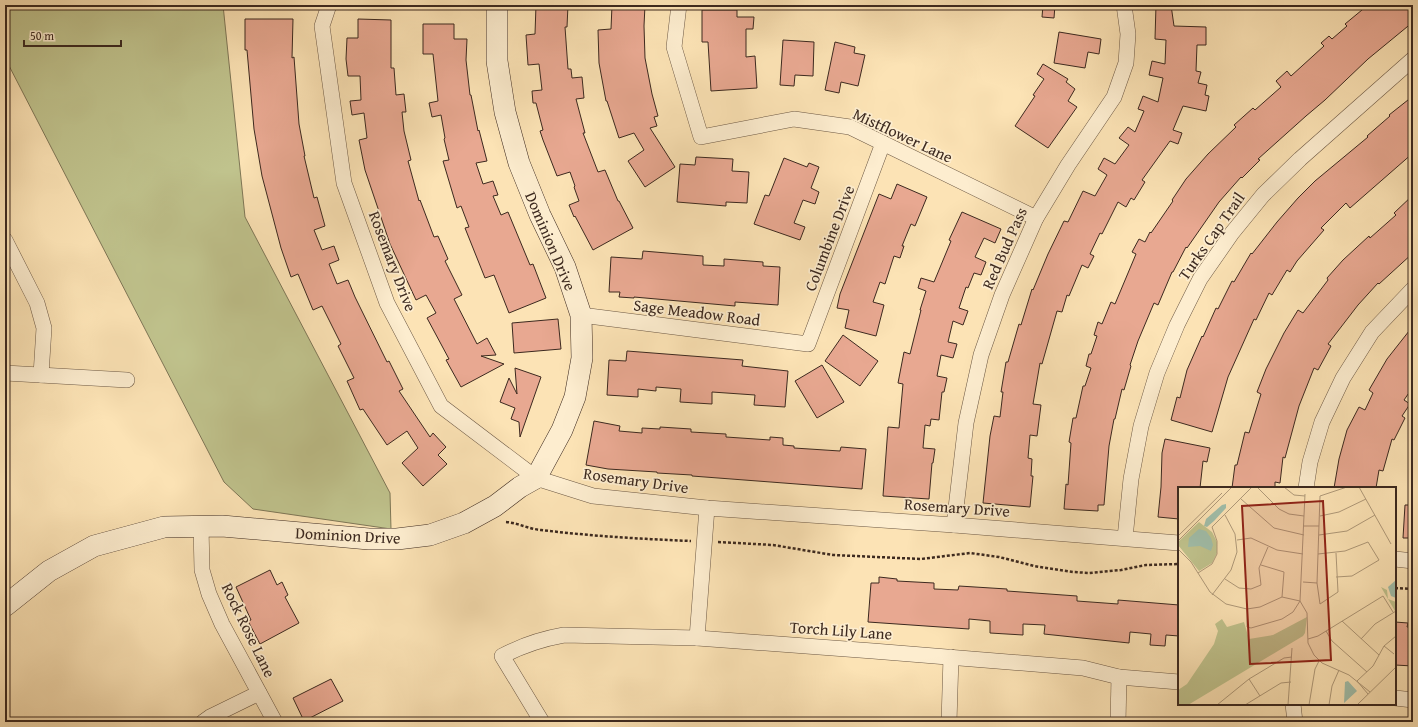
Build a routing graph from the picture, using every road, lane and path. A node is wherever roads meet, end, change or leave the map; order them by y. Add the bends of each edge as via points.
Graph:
1 (329, 5) edge
2 (497, 5) edge
3 (679, 5) edge
4 (1124, 5) edge
5 (1413, 58) edge
6 (883, 143) junction
7 (1036, 218) junction
8 (5, 240) edge
9 (1413, 289) edge
10 (581, 315) junction
11 (808, 344) joint
12 (5, 373) edge
13 (41, 375) junction
14 (127, 380) dead end
15 (536, 478) junction
16 (1306, 487) edge
17 (706, 508) junction
18 (506, 522) dead end
19 (954, 525) junction
20 (201, 527) junction
21 (1125, 538) junction
22 (704, 541) junction
23 (1178, 543) edge
24 (1396, 559) edge
25 (1413, 560) edge
26 (1178, 564) edge
27 (1396, 588) edge
28 (1413, 589) edge
29 (5, 606) edge
30 (697, 638) junction
31 (951, 657) junction
32 (1120, 677) junction
33 (1178, 682) edge
34 (259, 693) junction
35 (1396, 698) edge
36 (1413, 700) edge
37 (1293, 705) edge
38 (204, 722) edge
39 (275, 722) edge
40 (542, 722) edge
41 (949, 722) edge
42 (1118, 722) edge
43 (1295, 722) edge

1 - 15 street, Rosemary Drive via 322,26 344,183 387,303 441,406
2 - 10 street, Dominion Drive via 497,61 505,112 517,156 540,215 565,267
3 - 6 street, Mistflower Lane via 674,48 701,137 794,119 850,127
4 - 7 street, Red Bud Pass via 1128,34 1126,63 1114,97
5 - 21 street, Turks Cap Trail via 1262,195 1200,279 1176,325 1157,373 1141,426 1131,479
6 - 7 street, Mistflower Lane
6 - 11 street, Columbine Drive
7 - 19 street, Red Bud Pass via 1002,295 981,355 966,423
8 - 13 street via 41,315 44,328
9 - 16 street via 1372,332 1343,378 1322,422 1310,462
10 - 11 street, Sage Meadow Road
10 - 15 street, Dominion Drive via 582,358 576,397 562,430
12 - 13 street
13 - 14 street
15 - 17 street, Rosemary Drive via 594,496
15 - 20 street, Dominion Drive via 495,506 464,523 430,535 370,539 222,526
17 - 19 street, Rosemary Drive
17 - 22 street
18 - 22 path via 539,530 583,535
19 - 21 street, Rosemary Drive
20 - 29 street, Dominion Drive via 164,527 94,546 49,571
20 - 34 street, Rock Rose Lane via 202,570 209,594
21 - 23 street, Rosemary Drive
22 - 26 path via 773,544 833,555 921,558 970,553 1073,572 1104,572 1146,565
22 - 30 street
24 - 25 street
27 - 28 path
30 - 31 street, Torch Lily Lane
30 - 40 street, Torch Lily Lane via 564,635 525,645 502,656
31 - 32 street, Torch Lily Lane via 1083,668
31 - 41 street
32 - 33 street, Torch Lily Lane
32 - 42 street
34 - 38 street
34 - 39 street, Rock Rose Lane
35 - 36 street
37 - 43 street

